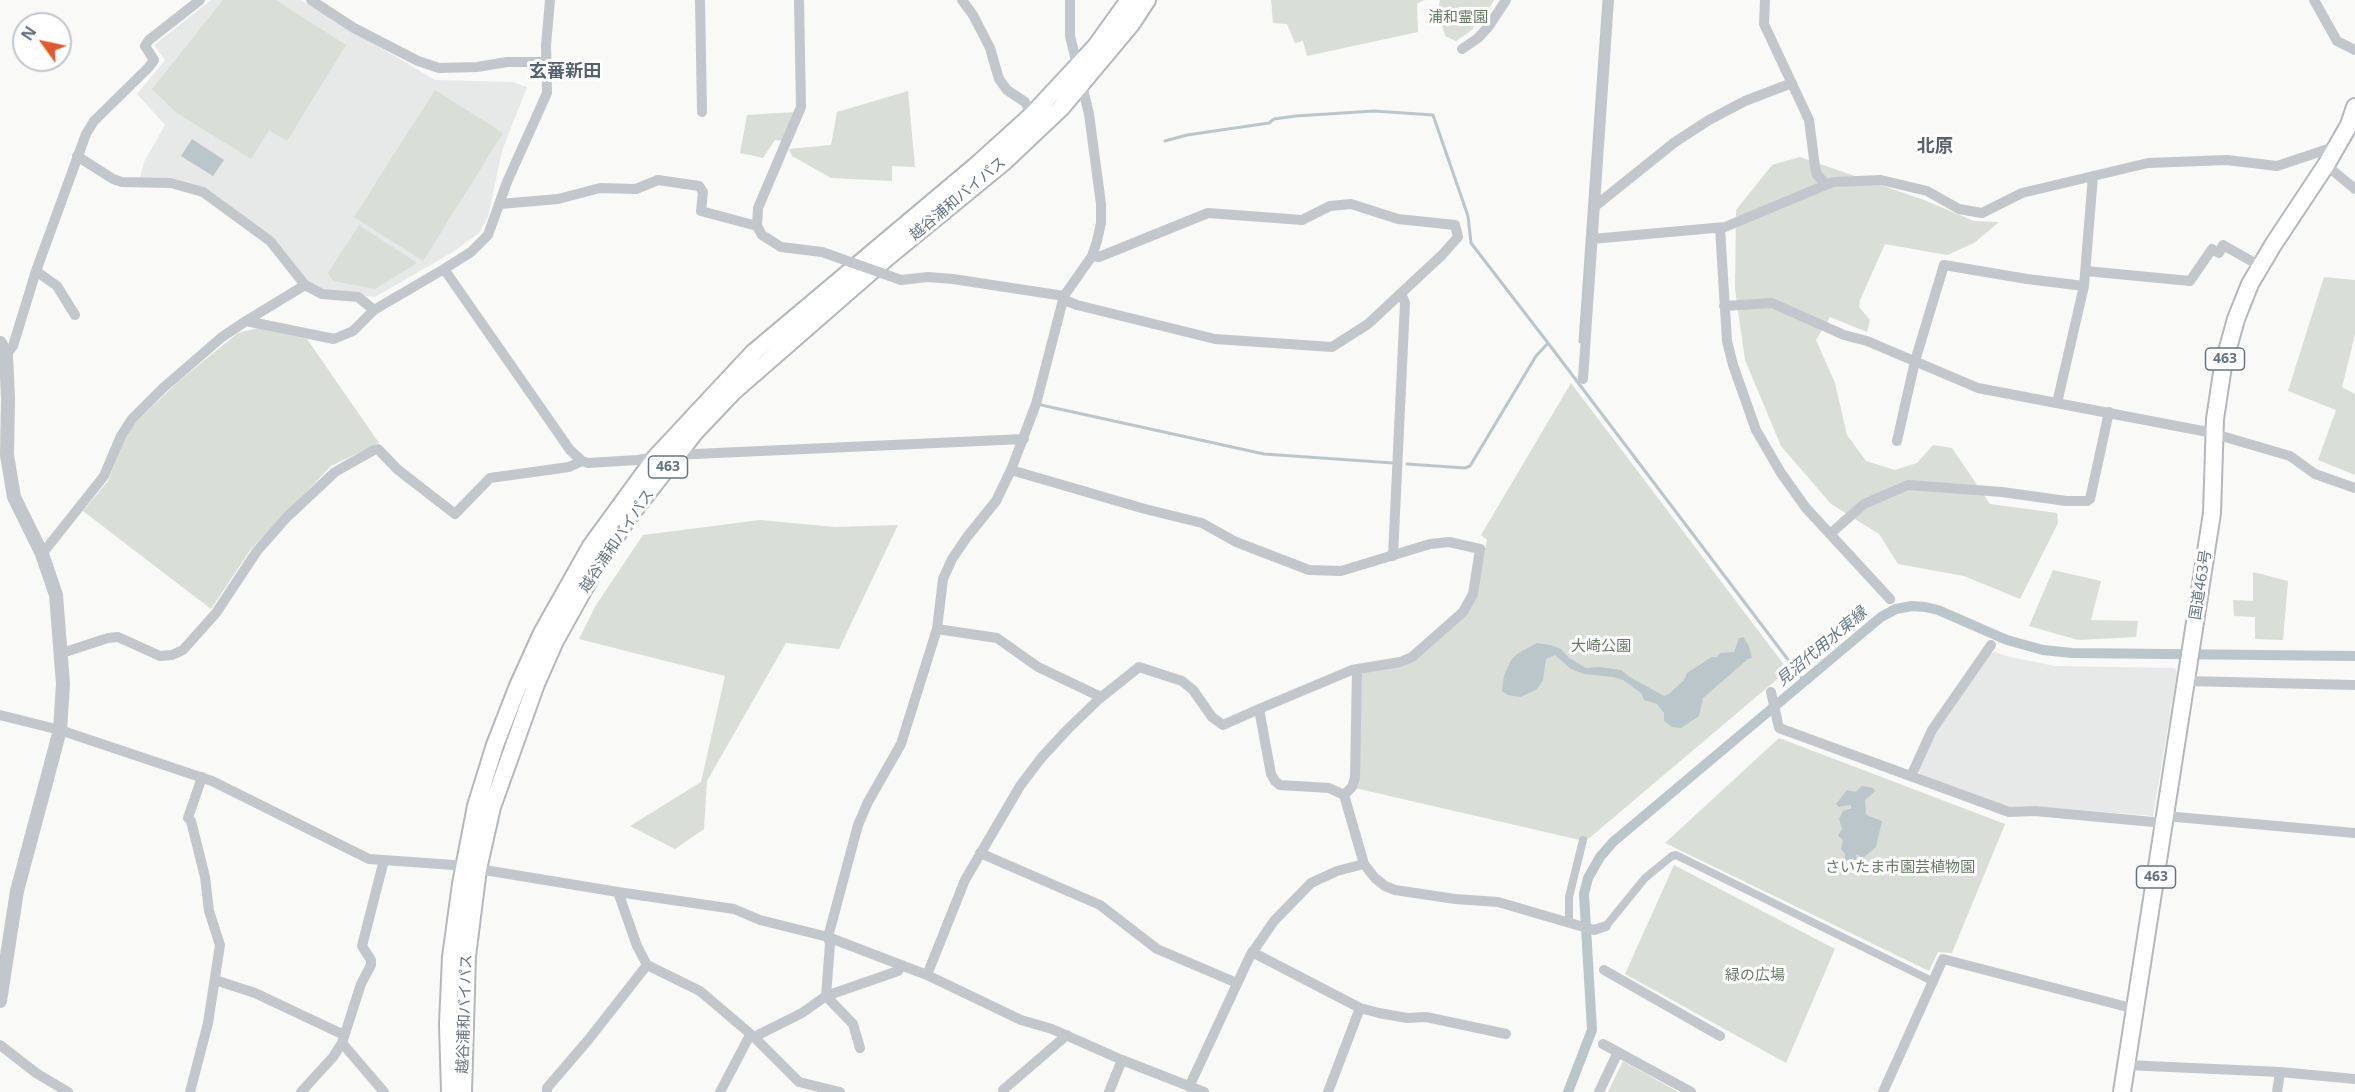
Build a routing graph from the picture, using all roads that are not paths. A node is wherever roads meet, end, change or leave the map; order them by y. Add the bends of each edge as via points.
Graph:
1 (200, 0) edge
2 (311, 0) edge
3 (550, 0) edge
4 (700, 0) edge
5 (799, 0) edge
6 (962, 0) edge
7 (1070, 0) edge
8 (1130, 0) edge
9 (1147, 0) edge
10 (1506, 0) edge
11 (1609, 0) edge
12 (1765, 0) edge
13 (2314, 0) edge
14 (1462, 49) dead end
15 (2355, 50) edge
16 (547, 62) junction
17 (1077, 68) junction
18 (1792, 83) junction
19 (1081, 85) junction
20 (2355, 107) edge
21 (702, 112) dead end
22 (1032, 115) junction
23 (2338, 146) junction
24 (77, 156) junction
25 (2326, 165) junction
26 (2093, 176) junction
27 (1826, 184) junction
28 (2355, 189) edge
29 (500, 204) junction
30 (1594, 207) junction
31 (758, 226) junction
32 (1720, 228) junction
33 (1592, 239) junction
34 (1092, 256) junction
35 (2260, 266) junction
36 (444, 269) junction
37 (36, 271) junction
38 (2086, 271) junction
39 (305, 285) junction
40 (2084, 286) junction
41 (1401, 293) junction
42 (1063, 298) junction
43 (1724, 306) junction
44 (374, 310) junction
45 (75, 315) dead end
46 (246, 321) junction
47 (3, 349) edge
48 (1915, 361) junction
49 (1583, 379) dead end
50 (2057, 403) junction
51 (2109, 412) junction
52 (2214, 433) junction
53 (1024, 439) junction
54 (1897, 441) dead end
55 (677, 455) junction
56 (656, 457) junction
57 (582, 461) junction
58 (1011, 470) junction
59 (2355, 488) edge
60 (1830, 534) junction
61 (42, 554) junction
62 (1393, 556) junction
63 (1890, 599) dead end
64 (937, 628) junction
65 (1991, 645) dead end
66 (62, 653) junction
67 (1357, 669) junction
68 (2186, 681) junction
69 (2355, 685) edge
70 (1771, 692) dead end
71 (1101, 697) junction
72 (1259, 709) junction
73 (0, 715) edge
74 (60, 730) junction
75 (1911, 776) junction
76 (202, 777) junction
77 (1344, 795) junction
78 (2165, 819) junction
79 (2355, 833) edge
80 (1583, 840) dead end
81 (981, 853) junction
82 (384, 860) junction
83 (1364, 864) junction
84 (471, 868) junction
85 (618, 892) junction
86 (1571, 921) junction
87 (1606, 926) joint
88 (828, 938) junction
89 (1252, 952) junction
90 (647, 965) junction
91 (902, 965) junction
92 (1604, 970) dead end
93 (927, 975) junction
94 (214, 980) junction
95 (1932, 981) junction
96 (1237, 983) junction
97 (826, 996) junction
98 (0, 1001) edge
99 (1360, 1008) junction
100 (2135, 1009) junction
101 (1506, 1034) dead end
102 (1066, 1035) junction
103 (752, 1036) junction
104 (1720, 1036) dead end
105 (343, 1039) junction
106 (1603, 1044) dead end
107 (0, 1045) edge
108 (860, 1048) dead end
109 (1618, 1052) junction
110 (1122, 1060) junction
111 (2126, 1065) junction
112 (2280, 1072) junction
113 (2355, 1078) edge
114 (1190, 1087) junction
115 (1003, 1090) dead end
116 (69, 1092) edge
117 (190, 1092) edge
118 (301, 1092) edge
119 (384, 1092) edge
120 (450, 1092) edge
121 (463, 1092) edge
122 (547, 1092) edge
123 (720, 1092) edge
124 (840, 1092) edge
125 (1109, 1092) edge
126 (1204, 1092) edge
127 (1328, 1092) edge
128 (1599, 1092) edge
129 (1691, 1092) edge
130 (1883, 1092) edge
131 (2122, 1092) edge
132 (2277, 1092) edge

1 - 24 street via 148,40 145,46 154,60 94,122
2 - 16 street via 354,28 439,68
3 - 16 street
4 - 21 street
5 - 31 street via 801,107 758,208
6 - 22 street via 990,48 999,79
7 - 17 street via 1070,36
8 - 17 highway, 越谷浦和バイパス / 463
9 - 19 highway, 越谷浦和バイパス / 463
10 - 14 street via 1484,32
11 - 30 street
12 - 18 street via 1764,24
13 - 15 street via 2337,41
16 - 29 street via 547,93
17 - 19 street
17 - 22 highway, 越谷浦和バイパス / 463
18 - 27 street via 1812,131 1817,175
18 - 30 street via 1709,120
19 - 34 street via 1089,114 1101,204 1101,223
19 - 55 highway, 越谷浦和バイパス / 463 via 1005,161 733,392
20 - 23 highway, 国道463号 / 463
22 - 56 highway, 越谷浦和バイパス / 463 via 753,352
23 - 25 highway, 国道463号 / 463
23 - 26 street via 2277,166 2227,160 2148,163
24 - 37 street
24 - 39 street via 122,182 171,183 203,192 270,241
25 - 28 street
25 - 35 highway, 国道463号 / 463
26 - 27 street via 2022,194 1982,213 1959,210 1927,191 1881,180
26 - 38 street
27 - 32 street
29 - 31 street via 558,199 600,188 636,189 658,180 699,186 703,192 701,211
29 - 36 street via 488,236
30 - 33 street
31 - 42 street, bridge via 762,235 781,247 822,252 901,280 953,279
32 - 33 street
32 - 43 street
33 - 49 street
34 - 41 street via 1099,257 1208,213 1302,220 1330,206 1351,204 1398,219 1455,225 1458,237
34 - 42 street
35 - 38 street via 2223,245 2219,253 2212,249 2190,281
35 - 52 highway, 国道463号 / 463 via 2244,298 2226,356
36 - 44 street
36 - 57 street via 570,450
37 - 45 street via 57,286
37 - 47 street via 13,346
38 - 40 street
39 - 44 street via 322,294 358,297
39 - 46 street
40 - 48 street via 1944,265
40 - 50 street
41 - 42 street via 1368,324 1332,347 1215,339 1143,323
41 - 62 street via 1405,303
42 - 53 street
43 - 48 street via 1772,303
43 - 60 street via 1733,365 1756,430 1781,473
44 - 46 street via 353,331 334,339
46 - 61 street via 166,385 132,419 104,476
47 - 61 street via 8,398 7,455 14,497
48 - 50 street via 1978,388
48 - 54 street
50 - 51 street
51 - 52 street
51 - 60 street via 2090,499 2086,501 1908,485 1864,504
52 - 59 street via 2290,456 2315,474
52 - 68 highway, 国道463号 / 463 via 2212,513
53 - 55 street
53 - 58 street
55 - 56 street
55 - 84 highway, 越谷浦和バイパス / 463 via 627,519 555,641 512,747
56 - 57 street
56 - 84 highway, 越谷浦和バイパス / 463 via 591,546 542,633 518,686 476,806
57 - 66 street via 569,467 490,478 455,514 397,469 378,449 374,450 335,472 287,517 257,551 216,613 183,650 172,656 160,656 118,637
58 - 62 street via 1202,523 1236,542 1309,570 1341,571
58 - 64 street via 996,501 952,559 943,579
60 - 63 street
61 - 66 street via 56,595
62 - 67 street via 1449,542 1480,549 1473,594 1462,612 1412,657
64 - 71 street via 997,638 1038,667
64 - 88 street via 901,744 858,825
65 - 75 street via 1932,730
66 - 74 street
67 - 72 street
67 - 77 street via 1355,778
68 - 69 street
68 - 78 highway, 国道463号 / 463
70 - 75 street via 1779,729
71 - 72 street via 1139,667 1182,681 1222,725
71 - 81 street via 1042,757 1020,786
72 - 77 street via 1275,781 1280,785 1329,788
73 - 74 street
74 - 76 street
74 - 98 street via 17,891
75 - 78 street via 2009,812
76 - 82 street via 369,859
76 - 94 street via 188,818 220,945
77 - 83 street
78 - 79 street
78 - 100 highway, 国道463号 / 463
80 - 86 street via 1569,897
81 - 93 street via 965,880
81 - 96 street via 1100,906 1157,949
82 - 84 street
82 - 105 street via 362,946 370,965
83 - 86 street via 1375,878 1395,890 1498,902
83 - 89 street via 1311,883 1274,921
84 - 85 street
84 - 120 highway, 越谷浦和バイパス / 463 via 451,957
84 - 121 highway, 越谷浦和バイパス / 463
85 - 88 street via 734,909
85 - 90 street
86 - 87 street via 1594,930
87 - 95 street via 1645,878 1676,855
88 - 91 street
88 - 97 street
89 - 96 street
89 - 99 street
90 - 103 street via 700,991
90 - 122 street
91 - 93 street
91 - 97 street via 898,971
92 - 104 street
93 - 102 street via 1021,1020
94 - 105 street via 255,993
94 - 117 street via 208,1023
95 - 100 street via 1943,959
95 - 130 street
96 - 114 street
97 - 103 street via 802,1013
97 - 108 street via 853,1024
99 - 101 street
99 - 127 street
100 - 111 highway, 国道463号 / 463
102 - 110 street
102 - 115 street
103 - 123 street
103 - 124 street via 799,1082
105 - 118 street via 333,1057
105 - 119 street
106 - 109 street
107 - 116 street
109 - 128 street
109 - 129 street
110 - 114 street
110 - 125 street
111 - 112 street
111 - 131 highway, 国道463号 / 463
112 - 113 street
112 - 132 street
114 - 126 street

